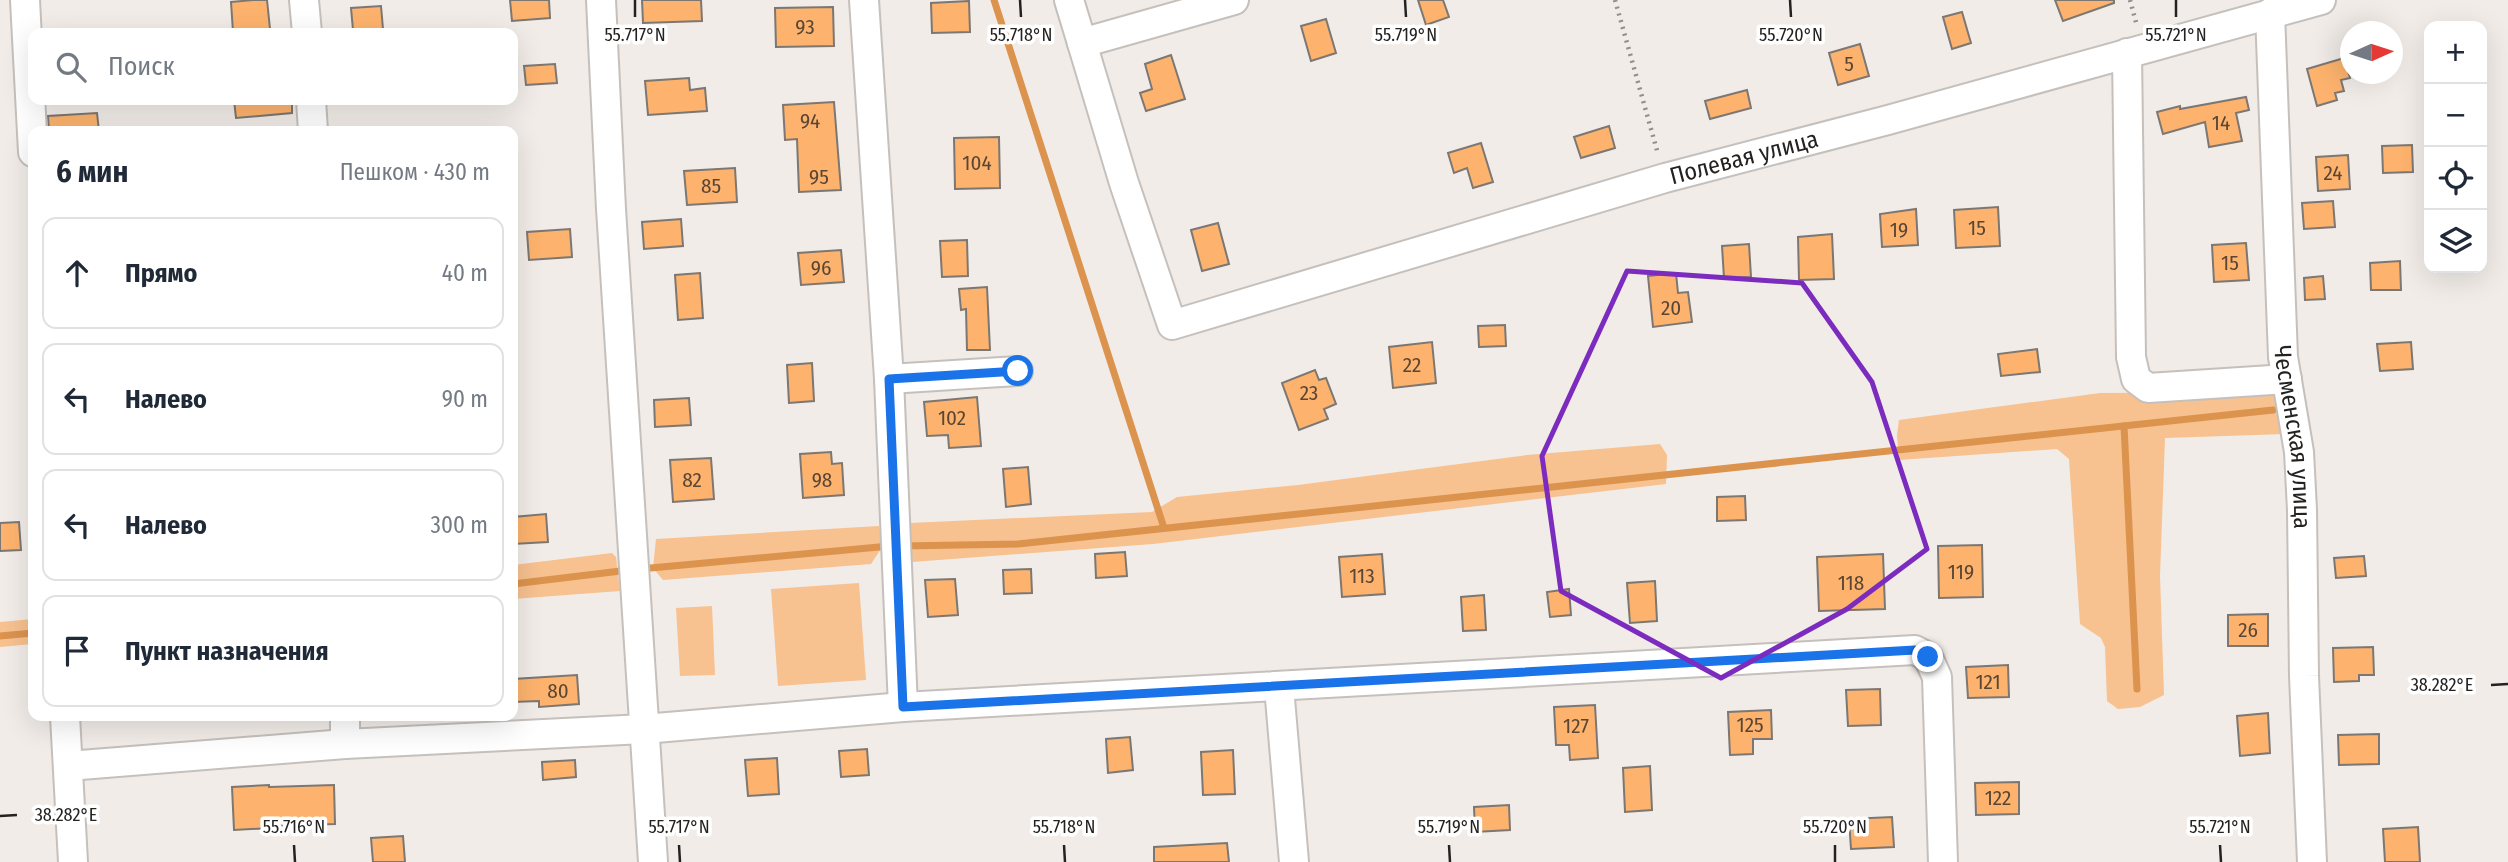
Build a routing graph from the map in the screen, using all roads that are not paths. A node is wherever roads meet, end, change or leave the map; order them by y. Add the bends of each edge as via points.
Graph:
1 (25, 0) edge
2 (304, 0) edge
3 (601, 0) edge
4 (864, 0) edge
5 (1069, 0) edge
6 (1234, 0) edge
7 (2320, 0) edge
8 (2270, 13) junction
9 (307, 28) edge
10 (1082, 43) junction
11 (2127, 53) junction
12 (28, 57) edge
13 (31, 105) edge
14 (311, 105) edge
15 (32, 126) edge
16 (313, 126) edge
17 (1018, 371) dead end
18 (889, 379) junction
19 (2287, 379) junction
20 (1279, 687) junction
21 (903, 707) junction
22 (65, 721) edge
23 (345, 721) edge
24 (644, 729) junction
25 (345, 744) junction
26 (68, 766) junction
27 (73, 862) edge
28 (653, 862) edge
29 (1294, 862) edge
30 (1943, 862) edge
31 (2312, 862) edge

1 - 12 street
2 - 9 street
3 - 24 street
4 - 18 street
5 - 10 street
6 - 10 street
7 - 8 street, Полевая улица
8 - 11 street, Полевая улица
8 - 19 street, Чесменская улица
10 - 11 street, Полевая улица via 1172,325 1665,178
11 - 19 street via 2136,379 2148,388
13 - 15 street
14 - 16 street
17 - 18 street
18 - 21 street
19 - 31 street, Чесменская улица via 2299,452
20 - 21 street
20 - 29 street
20 - 30 street via 1915,650 1928,657 1937,677
21 - 24 street
22 - 26 street
23 - 25 street
24 - 25 street
24 - 28 street
25 - 26 street
26 - 27 street

